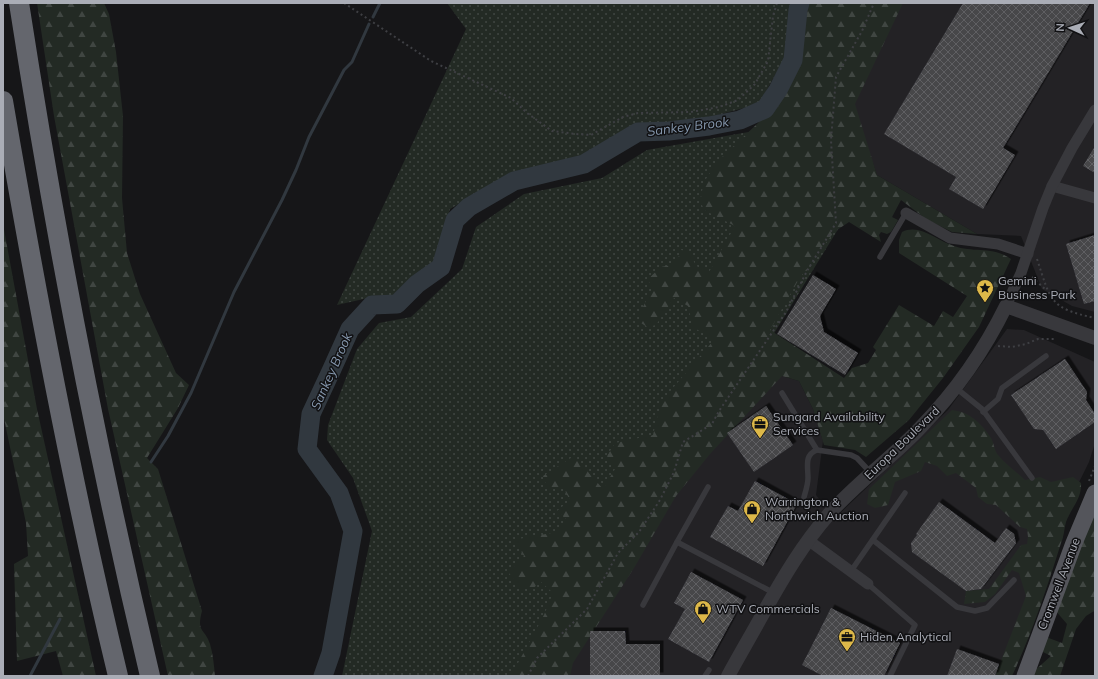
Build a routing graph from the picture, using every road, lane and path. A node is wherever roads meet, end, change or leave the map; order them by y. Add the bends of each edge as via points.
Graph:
1 (18, 3) edge
2 (344, 3) edge
3 (776, 3) edge
4 (874, 3) edge
5 (3, 101) edge
6 (1095, 110) edge
7 (1052, 186) junction
8 (1095, 198) edge
9 (906, 213) joint
10 (1032, 255) junction
11 (880, 257) dead end
12 (1032, 277) dead end
13 (1047, 291) junction
14 (1006, 306) junction
15 (1095, 318) edge
16 (1095, 338) edge
17 (1056, 339) dead end
18 (988, 342) junction
19 (1046, 356) dead end
20 (956, 388) junction
21 (782, 393) dead end
22 (983, 412) junction
23 (817, 450) junction
24 (871, 473) junction
25 (1032, 478) dead end
26 (708, 487) dead end
27 (905, 493) dead end
28 (1095, 493) edge
29 (804, 497) dead end
30 (808, 540) junction
31 (873, 540) junction
32 (677, 542) junction
33 (851, 572) junction
34 (1014, 580) dead end
35 (868, 584) joint
36 (775, 593) junction
37 (643, 605) dead end
38 (709, 670) dead end
39 (118, 676) edge
40 (150, 676) edge
41 (528, 676) edge
42 (705, 676) edge
43 (728, 676) edge
44 (890, 676) edge
45 (1025, 676) edge

1 - 40 highway via 80,356 125,572
2 - 3 path via 431,61 511,98 552,131 591,135 623,117 638,113 691,112 719,107 738,100 756,84 768,61
4 - 41 path via 862,31 836,77 831,140 836,223 786,312 712,424 683,442 674,472 660,500 639,532 618,553 587,608 538,658
5 - 39 highway via 77,495
6 - 7 street, Europa Boulevard
7 - 8 street
7 - 10 street, Europa Boulevard via 1040,214
9 - 10 street via 950,238 998,244
9 - 11 lane
10 - 13 path
10 - 14 street, Europa Boulevard
12 - 13 path
13 - 15 path via 1060,307
14 - 16 street
14 - 18 street, Europa Boulevard
17 - 18 path via 1038,339 1012,347
18 - 20 street, Europa Boulevard
19 - 22 lane via 1002,388 998,399
20 - 22 lane
20 - 24 street, Europa Boulevard via 920,428
21 - 23 lane
22 - 25 lane
23 - 24 lane via 851,455
23 - 29 lane via 813,451 807,461 808,478
24 - 30 street, Europa Boulevard via 829,514
26 - 32 lane
27 - 31 lane
28 - 45 main road, Cromwell Avenue via 1071,550
30 - 33 street
30 - 36 street, Europa Boulevard
31 - 33 lane
31 - 34 lane via 957,607 975,611 986,608
32 - 36 lane
32 - 37 lane
33 - 35 street
35 - 44 lane via 915,625
36 - 43 street, Europa Boulevard
38 - 42 lane

